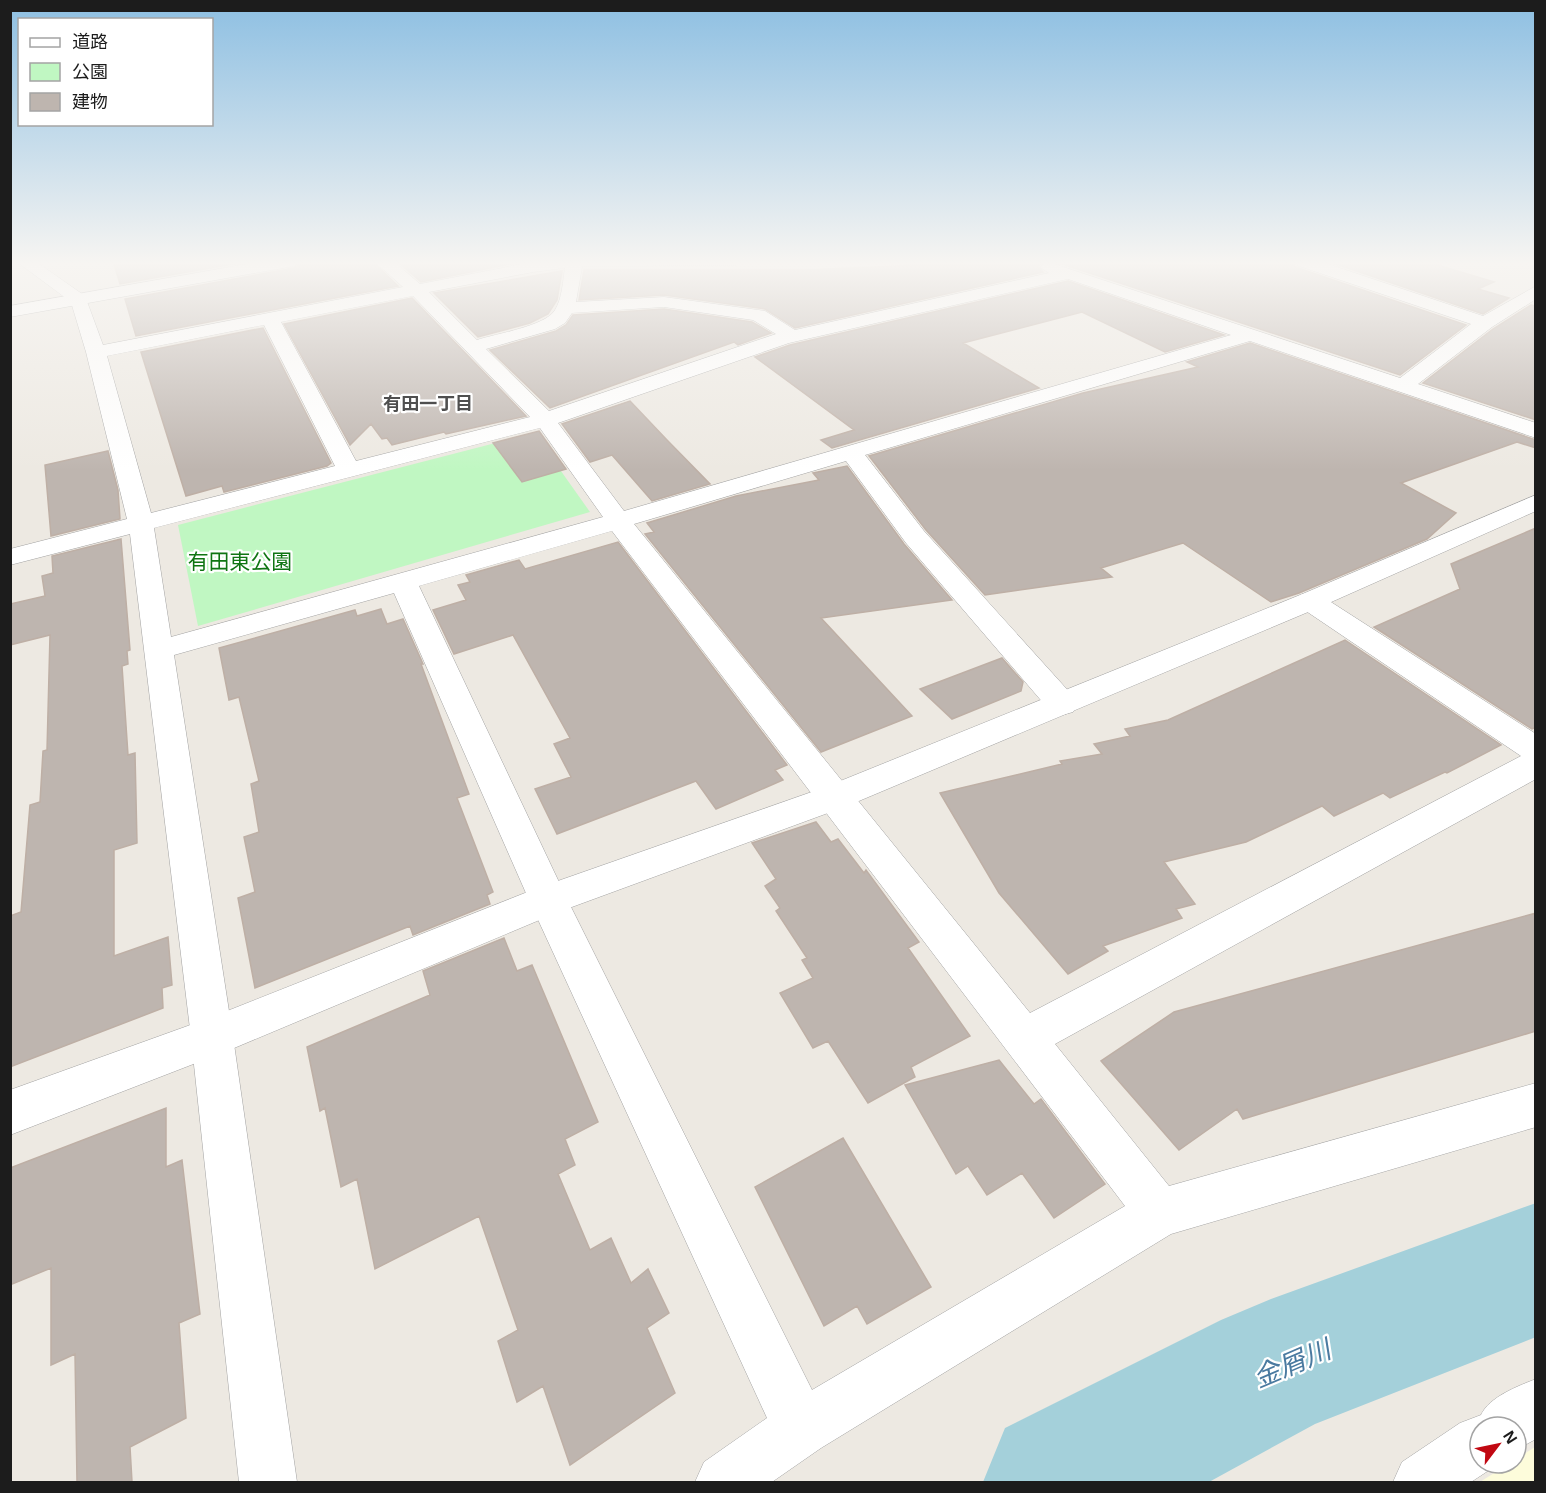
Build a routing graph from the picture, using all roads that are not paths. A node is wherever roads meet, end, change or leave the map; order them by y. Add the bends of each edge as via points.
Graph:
1 (89, 331) edge
2 (205, 331) edge
3 (277, 331) edge
4 (457, 331) edge
5 (529, 331) edge
6 (783, 331) edge
7 (816, 331) edge
8 (1238, 331) edge
9 (1474, 331) edge
10 (1251, 335) junction
11 (792, 336) junction
12 (473, 347) junction
13 (96, 352) junction
14 (1403, 387) junction
15 (545, 420) junction
16 (1536, 431) edge
17 (850, 451) junction
18 (349, 470) junction
19 (1536, 501) edge
20 (618, 521) junction
21 (141, 523) junction
22 (10, 556) edge
23 (403, 581) junction
24 (1310, 601) junction
25 (158, 650) junction
26 (1062, 704) junction
27 (1536, 750) edge
28 (1536, 763) edge
29 (835, 797) junction
30 (548, 900) junction
31 (212, 1038) junction
32 (1025, 1038) junction
33 (1536, 1106) edge
34 (10, 1113) edge
35 (1160, 1213) junction
36 (1536, 1406) edge
37 (1522, 1415) edge
38 (801, 1428) junction
39 (1468, 1451) edge
40 (268, 1482) edge
41 (724, 1482) edge
42 (1422, 1482) edge

1 - 13 street
2 - 13 street
3 - 18 street
4 - 12 street
5 - 12 street
6 - 11 street
7 - 11 street
8 - 10 street
9 - 14 street
10 - 14 street
10 - 17 street
11 - 15 street
12 - 15 street
13 - 21 street
14 - 16 street
15 - 18 street
15 - 20 street
17 - 20 street
17 - 26 street via 915,537
18 - 21 street
19 - 24 street
20 - 23 street
20 - 29 street
21 - 22 street
21 - 25 street
23 - 25 street
23 - 30 street
24 - 26 street
24 - 27 street
25 - 31 street
26 - 29 street
28 - 32 street
29 - 30 street
29 - 32 street
30 - 31 street
30 - 38 street
31 - 34 street
31 - 40 street
32 - 35 street
33 - 35 street
35 - 38 street
36 - 37 street
38 - 41 street
39 - 42 street

